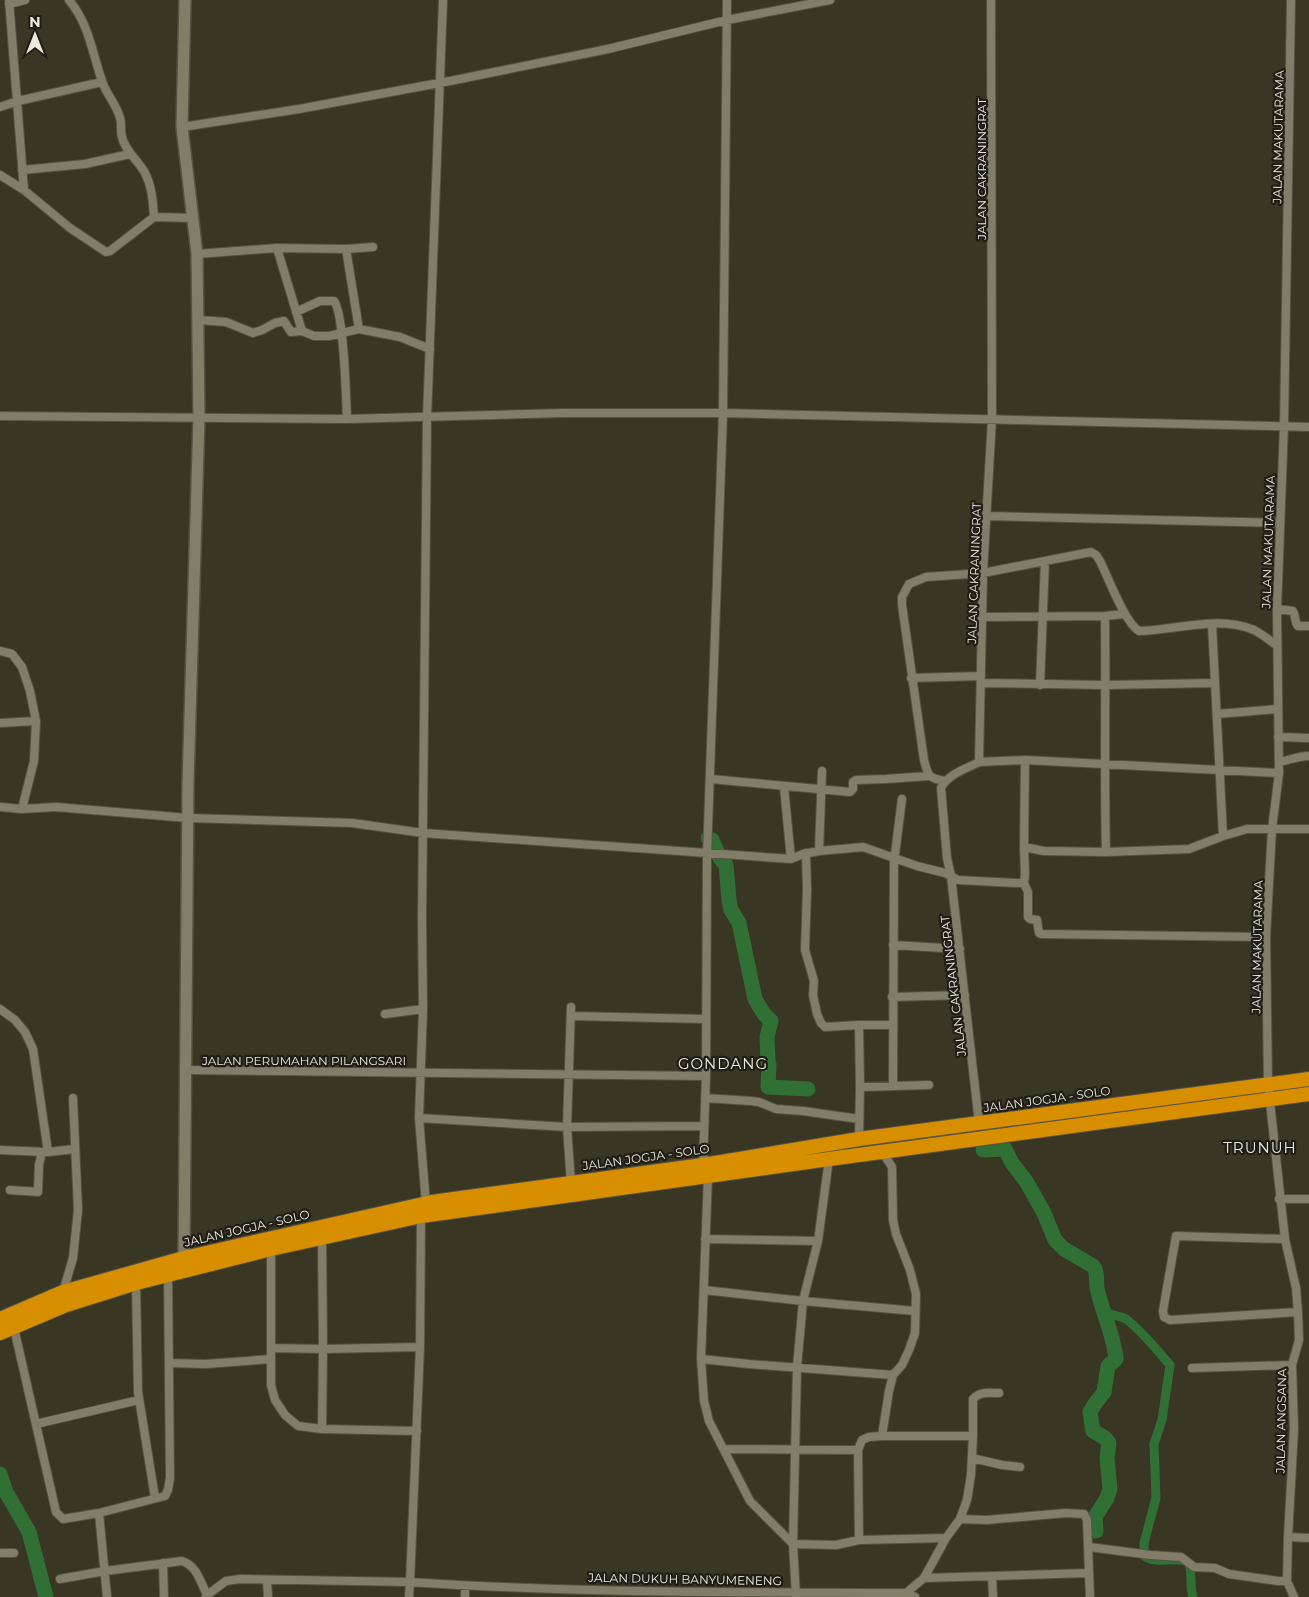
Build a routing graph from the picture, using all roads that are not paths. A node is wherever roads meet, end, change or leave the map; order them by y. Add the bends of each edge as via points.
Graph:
1 (25, 0) edge
2 (69, 0) edge
3 (185, 0) edge
4 (443, 0) edge
5 (728, 0) edge
6 (830, 0) edge
7 (991, 0) edge
8 (1291, 0) edge
9 (9, 2) edge
10 (727, 20) junction
11 (102, 82) junction
12 (441, 82) junction
13 (18, 101) junction
14 (0, 107) edge
15 (182, 127) junction
16 (130, 154) junction
17 (22, 170) junction
18 (0, 175) edge
19 (24, 190) junction
20 (154, 217) junction
21 (192, 218) junction
22 (373, 247) dead end
23 (277, 248) junction
24 (346, 249) junction
25 (197, 254) junction
26 (296, 312) junction
27 (198, 320) junction
28 (359, 329) junction
29 (302, 331) junction
30 (342, 333) junction
31 (430, 349) junction
32 (723, 413) junction
33 (0, 416) edge
34 (199, 418) junction
35 (428, 418) junction
36 (347, 419) junction
37 (992, 420) junction
38 (1284, 426) junction
39 (1309, 427) edge
40 (987, 516) junction
41 (1280, 523) junction
42 (1045, 561) junction
43 (983, 573) junction
44 (1276, 609) junction
45 (1126, 614) junction
46 (1105, 616) junction
47 (1041, 617) junction
48 (983, 618) junction
49 (1212, 624) junction
50 (1309, 626) edge
51 (1276, 645) junction
52 (0, 651) edge
53 (911, 678) junction
54 (981, 680) junction
55 (1214, 683) junction
56 (1040, 685) junction
57 (1106, 685) junction
58 (1277, 709) junction
59 (1217, 714) junction
60 (36, 721) junction
61 (0, 723) edge
62 (1278, 737) junction
63 (1309, 738) edge
64 (1309, 756) edge
65 (1025, 760) junction
66 (979, 762) junction
67 (1279, 762) junction
68 (1104, 765) junction
69 (822, 770) dead end
70 (1220, 771) junction
71 (1279, 774) junction
72 (928, 776) junction
73 (711, 779) junction
74 (945, 781) junction
75 (784, 787) junction
76 (821, 789) junction
77 (902, 799) dead end
78 (0, 807) edge
79 (22, 810) junction
80 (188, 818) junction
81 (1272, 829) junction
82 (1309, 829) edge
83 (423, 833) junction
84 (1223, 836) junction
85 (1024, 847) junction
86 (819, 851) junction
87 (1106, 852) junction
88 (806, 853) junction
89 (707, 855) junction
90 (895, 858) junction
91 (791, 859) junction
92 (952, 876) junction
93 (1024, 883) junction
94 (1266, 937) junction
95 (893, 944) junction
96 (960, 949) junction
97 (965, 995) junction
98 (892, 997) junction
99 (571, 1007) dead end
100 (0, 1009) edge
101 (423, 1009) junction
102 (385, 1014) dead end
103 (571, 1016) junction
104 (706, 1020) junction
105 (859, 1025) junction
106 (892, 1025) junction
107 (187, 1070) junction
108 (422, 1072) junction
109 (570, 1076) junction
110 (706, 1076) junction
111 (1309, 1079) edge
112 (1268, 1084) junction
113 (929, 1085) dead end
114 (893, 1086) junction
115 (860, 1087) junction
116 (1309, 1094) edge
117 (73, 1098) dead end
118 (705, 1098) junction
119 (1271, 1099) junction
120 (419, 1118) junction
121 (860, 1118) junction
122 (979, 1123) junction
123 (703, 1126) junction
124 (567, 1127) junction
125 (877, 1137) junction
126 (859, 1140) junction
127 (75, 1149) junction
128 (0, 1150) edge
129 (45, 1152) junction
130 (882, 1152) junction
131 (829, 1159) junction
132 (705, 1171) junction
133 (571, 1183) junction
134 (10, 1190) dead end
135 (1280, 1199) junction
136 (1309, 1199) edge
137 (423, 1210) junction
138 (322, 1238) junction
139 (705, 1239) junction
140 (1284, 1239) junction
141 (818, 1241) junction
142 (270, 1249) junction
143 (184, 1258) junction
144 (168, 1275) junction
145 (136, 1283) junction
146 (704, 1290) junction
147 (63, 1292) junction
148 (803, 1301) junction
149 (915, 1311) junction
150 (1298, 1312) junction
151 (0, 1320) edge
152 (14, 1328) junction
153 (0, 1333) edge
154 (1299, 1340) junction
155 (1309, 1340) edge
156 (420, 1347) junction
157 (271, 1348) junction
158 (323, 1349) junction
159 (271, 1359) junction
160 (701, 1359) junction
161 (169, 1363) junction
162 (1292, 1365) junction
163 (797, 1367) junction
164 (1192, 1368) dead end
165 (893, 1375) junction
166 (999, 1393) dead end
167 (139, 1400) junction
168 (36, 1424) junction
169 (322, 1429) junction
170 (417, 1431) junction
171 (882, 1436) junction
172 (972, 1436) junction
173 (724, 1449) junction
174 (796, 1449) junction
175 (858, 1450) junction
176 (972, 1458) junction
177 (1020, 1466) dead end
178 (155, 1498) junction
179 (99, 1513) junction
180 (960, 1519) junction
181 (1288, 1537) junction
182 (946, 1538) junction
183 (1309, 1538) edge
184 (859, 1540) junction
185 (793, 1544) junction
186 (1089, 1547) junction
187 (0, 1553) edge
188 (14, 1553) dead end
189 (163, 1563) junction
190 (105, 1571) junction
191 (1088, 1573) junction
192 (992, 1576) junction
193 (924, 1578) junction
194 (60, 1579) dead end
195 (267, 1580) junction
196 (1287, 1581) junction
197 (410, 1582) junction
198 (465, 1586) junction
199 (796, 1595) edge
200 (906, 1595) edge
201 (207, 1596) edge
202 (107, 1597) edge
203 (164, 1597) edge
204 (268, 1597) edge
205 (409, 1597) edge
206 (465, 1597) edge
207 (915, 1597) edge
208 (993, 1597) edge
209 (1090, 1597) edge
210 (1294, 1597) edge

1 - 9 street
2 - 11 street via 87,28
3 - 15 street
4 - 12 street
5 - 10 street
6 - 10 street
7 - 37 street, JALAN CAKRANINGRAT
8 - 38 street, JALAN MAKUTARAMA
9 - 13 street
10 - 12 street via 608,49
10 - 32 street
11 - 13 street
11 - 16 street via 120,119 122,138
12 - 15 street
12 - 31 street
13 - 14 street
13 - 17 street
15 - 21 street
16 - 17 street via 85,164
16 - 20 street via 145,173 152,194
17 - 19 street
18 - 19 street
19 - 20 street via 70,228 106,252
20 - 21 street
21 - 25 street
22 - 24 street
23 - 24 street
23 - 25 street
23 - 26 street
24 - 28 street
25 - 27 street
26 - 29 street
26 - 30 street via 320,300 334,301 338,305
27 - 29 street via 226,322 253,333 284,321 291,332
27 - 34 street
28 - 30 street
28 - 31 street via 400,337
29 - 30 street via 314,336
30 - 36 street
31 - 35 street
32 - 35 street via 564,413
32 - 37 street
32 - 73 street
33 - 34 street
34 - 36 street
34 - 80 street
35 - 36 street
35 - 83 street
37 - 38 street
37 - 40 street, JALAN CAKRANINGRAT
38 - 39 street
38 - 41 street, JALAN MAKUTARAMA
40 - 41 street
40 - 43 street, JALAN CAKRANINGRAT
41 - 44 street, JALAN MAKUTARAMA
42 - 43 street
42 - 45 street via 1090,552 1096,555
42 - 47 street
43 - 48 street, JALAN CAKRANINGRAT
43 - 53 street via 926,577 908,584 902,597
44 - 50 street via 1293,610 1298,626
44 - 51 street, JALAN MAKUTARAMA
45 - 46 street
45 - 49 street via 1139,631
46 - 47 street
46 - 57 street
47 - 48 street
47 - 56 street
48 - 54 street, JALAN CAKRANINGRAT
49 - 51 street via 1244,627
49 - 55 street
51 - 58 street, JALAN MAKUTARAMA
52 - 60 street via 12,654 22,667
53 - 54 street
53 - 72 street
54 - 56 street
54 - 66 street, JALAN CAKRANINGRAT
55 - 57 street
55 - 59 street
56 - 57 street
57 - 68 street
58 - 59 street
58 - 62 street, JALAN MAKUTARAMA
59 - 70 street
60 - 61 street
60 - 79 street via 34,761
62 - 63 street
62 - 67 street, JALAN MAKUTARAMA
64 - 67 street
65 - 66 street
65 - 68 street
65 - 85 street
66 - 74 street
67 - 71 street, JALAN MAKUTARAMA
68 - 70 street
68 - 87 street
69 - 76 street
70 - 71 street
70 - 84 street
71 - 81 street, JALAN MAKUTARAMA
72 - 74 street
72 - 76 street via 856,780 850,792
73 - 75 street
73 - 89 street
74 - 92 street, JALAN CAKRANINGRAT via 941,788 942,808
75 - 76 street
75 - 91 street
76 - 86 street
77 - 90 street
78 - 79 street
79 - 80 street via 56,806
80 - 83 street via 352,823
80 - 107 street
81 - 82 street
81 - 84 street via 1247,829
81 - 94 street, JALAN MAKUTARAMA
83 - 89 street
83 - 101 street
84 - 87 street via 1190,849
85 - 87 street via 1044,851
85 - 93 street
86 - 88 street
86 - 90 street via 863,847
88 - 91 street
88 - 105 street via 805,950 814,981 817,1014 826,1027
89 - 91 street
89 - 104 street
90 - 92 street
90 - 95 street
92 - 93 street via 958,880
92 - 96 street, JALAN CAKRANINGRAT
93 - 94 street via 1028,892 1028,917 1037,920 1040,934
94 - 112 street, JALAN MAKUTARAMA
95 - 96 street
95 - 98 street
96 - 97 street, JALAN CAKRANINGRAT
97 - 98 street
97 - 122 street, JALAN CAKRANINGRAT
98 - 106 street
99 - 103 street
100 - 129 street via 15,1020 34,1049
101 - 102 street
101 - 108 street
103 - 104 street
103 - 109 street
104 - 110 street
105 - 106 street
105 - 115 street
106 - 114 street
107 - 108 street, JALAN PERUMAHAN PILANGSARI
107 - 143 street
108 - 109 street, JALAN PERUMAHAN PILANGSARI
108 - 120 street
109 - 110 street, JALAN PERUMAHAN PILANGSARI
109 - 124 street
110 - 118 street
111 - 112 highway, JALAN JOGJA - SOLO
112 - 119 street, JALAN MAKUTARAMA
112 - 122 highway, JALAN JOGJA - SOLO
113 - 114 street
114 - 115 street
115 - 121 street
116 - 119 highway, JALAN JOGJA - SOLO
117 - 127 street
118 - 121 street via 759,1102 776,1109
118 - 123 street
119 - 130 highway, JALAN JOGJA - SOLO
119 - 135 street, JALAN ANGSANA
120 - 124 street
120 - 137 street
121 - 126 street
122 - 125 highway, JALAN JOGJA - SOLO
123 - 124 street
123 - 132 street
124 - 133 street
125 - 126 highway, JALAN JOGJA - SOLO
125 - 130 street
126 - 132 highway, JALAN JOGJA - SOLO
127 - 129 street
127 - 147 street via 77,1231
128 - 129 street
129 - 134 street via 39,1165 38,1192
130 - 131 highway, JALAN JOGJA - SOLO
130 - 149 street via 892,1167 893,1220 916,1294
131 - 132 highway, JALAN JOGJA - SOLO
131 - 141 street
132 - 133 highway, JALAN JOGJA - SOLO
132 - 137 highway, JALAN JOGJA - SOLO
132 - 139 street
133 - 137 highway, JALAN JOGJA - SOLO
135 - 136 street
135 - 140 street, JALAN ANGSANA
137 - 138 highway, JALAN JOGJA - SOLO
137 - 143 highway, JALAN JOGJA - SOLO
137 - 156 street
138 - 142 highway, JALAN JOGJA - SOLO
138 - 158 street
139 - 141 street
139 - 146 street
140 - 150 street, JALAN ANGSANA via 1296,1288
140 - 150 street via 1176,1236 1164,1317 1170,1320
141 - 148 street
142 - 144 highway, JALAN JOGJA - SOLO
142 - 157 street
143 - 147 highway, JALAN JOGJA - SOLO
144 - 145 highway, JALAN JOGJA - SOLO
144 - 161 street
145 - 152 highway, JALAN JOGJA - SOLO via 66,1305
145 - 167 street
146 - 148 street
146 - 160 street
147 - 151 highway, JALAN JOGJA - SOLO
148 - 149 street
148 - 163 street
149 - 165 street via 915,1332 909,1350
150 - 154 street, JALAN ANGSANA
152 - 153 highway, JALAN JOGJA - SOLO
152 - 168 street
154 - 155 street
154 - 162 street, JALAN ANGSANA
156 - 158 street
156 - 170 street
157 - 158 street
157 - 159 street
158 - 169 street
159 - 161 street
159 - 169 street via 271,1385 275,1400 285,1415 298,1426
160 - 163 street
160 - 173 street via 709,1421
161 - 178 street via 170,1478 165,1496
162 - 164 street
162 - 181 street, JALAN ANGSANA via 1294,1429
163 - 165 street
163 - 174 street
165 - 171 street
166 - 172 street via 977,1394 973,1399
167 - 168 street
167 - 178 street
168 - 179 street via 56,1512 63,1519
169 - 170 street
170 - 197 street
171 - 172 street
171 - 175 street via 862,1440
172 - 176 street
173 - 174 street
173 - 185 street via 750,1501
174 - 175 street
174 - 185 street
175 - 184 street
176 - 177 street
176 - 180 street via 967,1500
178 - 179 street
179 - 190 street
180 - 182 street
180 - 186 street via 1084,1514
181 - 183 street
181 - 196 street, JALAN ANGSANA
182 - 184 street
182 - 193 street
184 - 185 street via 836,1544
185 - 199 street
186 - 191 street
186 - 196 street via 1180,1557 1194,1567
187 - 188 street
189 - 190 street
189 - 201 street via 182,1560 190,1563
189 - 203 street
190 - 194 street
190 - 202 street
191 - 192 street
191 - 209 street
192 - 193 street
192 - 208 street
193 - 200 street
195 - 197 street, JALAN DUKUH BANYUMENENG
195 - 201 street, JALAN DUKUH BANYUMENENG via 226,1581
195 - 204 street
196 - 210 street
197 - 198 street, JALAN DUKUH BANYUMENENG
197 - 205 street
198 - 199 street, JALAN DUKUH BANYUMENENG
198 - 206 street
199 - 200 street, JALAN DUKUH BANYUMENENG
200 - 207 street

